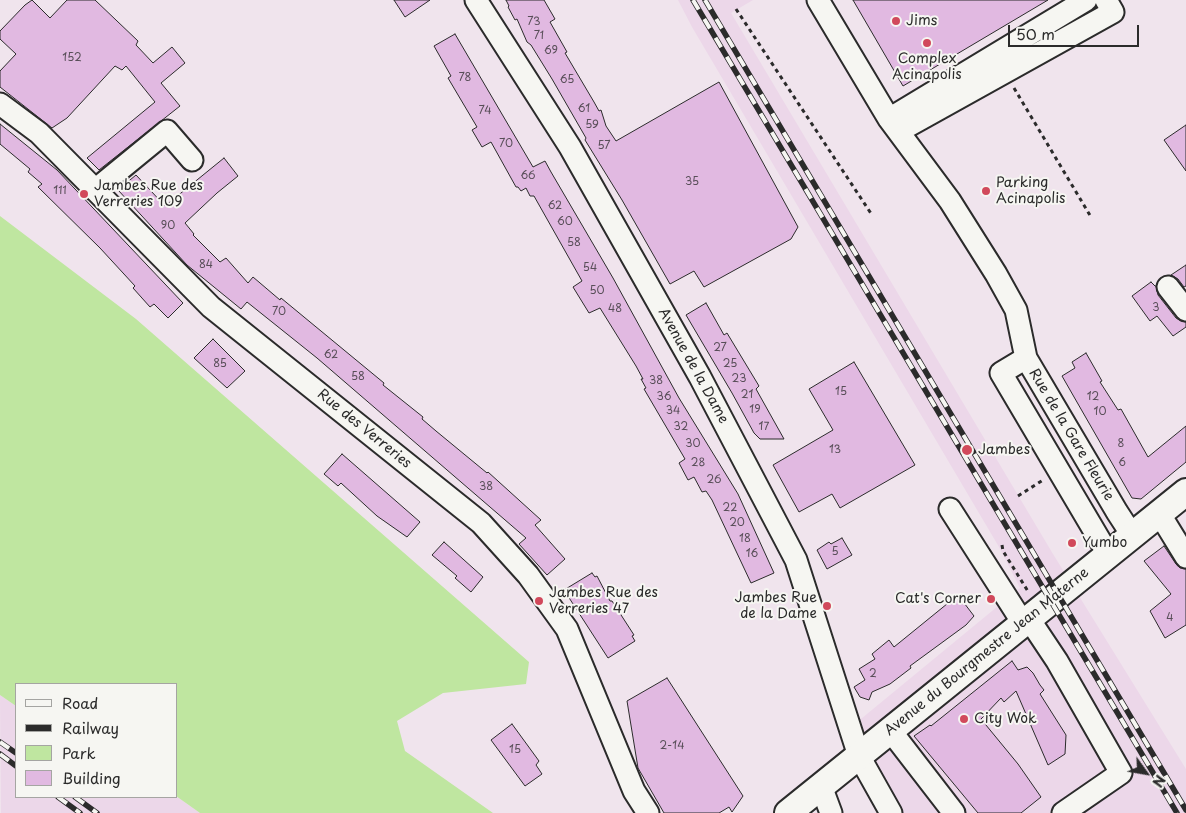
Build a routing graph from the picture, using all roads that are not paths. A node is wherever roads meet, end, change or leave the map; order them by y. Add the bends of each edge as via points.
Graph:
1 (476, 0) edge
2 (818, 0) edge
3 (1086, 0) edge
4 (1109, 6) edge
5 (0, 104) edge
6 (894, 125) junction
7 (192, 160) dead end
8 (95, 190) junction
9 (1168, 287) dead end
10 (1186, 310) edge
11 (1026, 358) junction
12 (1186, 492) edge
13 (950, 509) dead end
14 (1159, 513) junction
15 (1132, 535) junction
16 (1108, 554) junction
17 (1186, 556) edge
18 (1030, 618) junction
19 (890, 730) junction
20 (860, 756) junction
21 (821, 786) junction
22 (648, 813) edge
23 (788, 813) edge
24 (831, 813) edge
25 (891, 813) edge
26 (954, 813) edge
27 (1064, 813) edge

1 - 20 street, Avenue de la Dame via 575,155 700,377 796,560
2 - 6 street
3 - 6 street
4 - 6 street via 1005,72
5 - 8 street, Rue des Verreries via 39,133
6 - 11 street via 950,201 996,274 1016,310
7 - 8 street via 167,131
8 - 22 street, Rue des Verreries via 211,307 480,523 528,574 567,629 634,791
9 - 10 street
11 - 15 street, Rue de la Gare Fleurie
11 - 16 street, Rue de la Gare Fleurie via 1001,373
12 - 14 main road, Avenue du Bourgmestre Jean Materne
13 - 18 street
14 - 15 main road, Avenue du Bourgmestre Jean Materne
14 - 17 street
15 - 16 main road, Avenue du Bourgmestre Jean Materne
16 - 18 main road, Avenue du Bourgmestre Jean Materne
18 - 19 main road, Avenue du Bourgmestre Jean Materne
18 - 27 street via 1120,773
19 - 20 main road, Avenue du Bourgmestre Jean Materne
19 - 26 street
20 - 21 main road, Avenue du Bourgmestre Jean Materne
20 - 25 street, Avenue de la Dame
21 - 23 main road, Avenue du Bourgmestre Jean Materne
21 - 24 street

